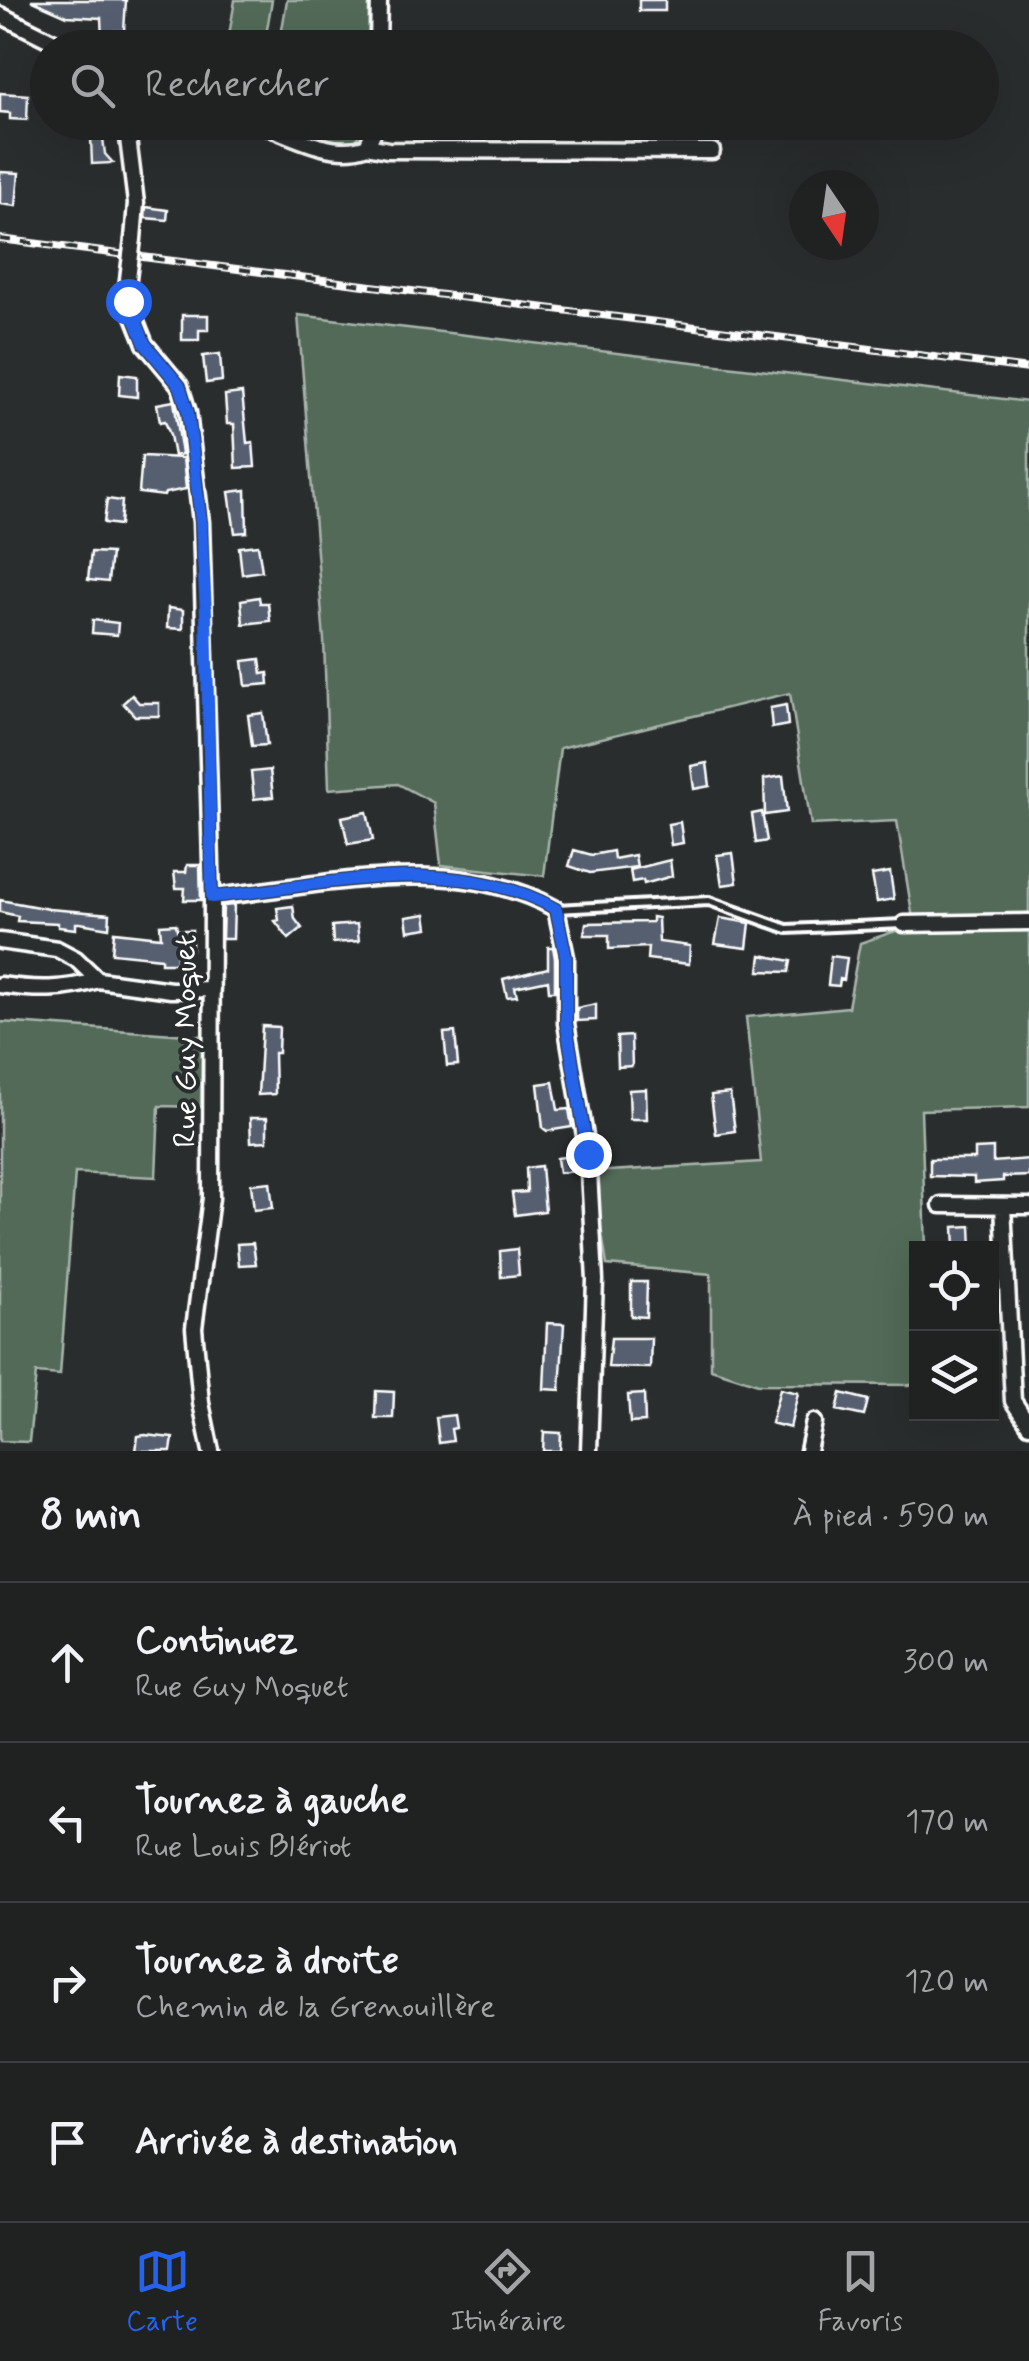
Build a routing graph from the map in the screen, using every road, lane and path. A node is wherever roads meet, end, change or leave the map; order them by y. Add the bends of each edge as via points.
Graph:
1 (379, 0) edge
2 (0, 15) edge
3 (30, 30) edge
4 (378, 30) edge
5 (128, 140) edge
6 (302, 140) edge
7 (370, 140) edge
8 (367, 146) junction
9 (712, 151) dead end
10 (212, 897) junction
11 (556, 909) junction
12 (1029, 922) edge
13 (904, 924) joint
14 (0, 941) edge
15 (98, 980) junction
16 (0, 986) edge
17 (212, 988) junction
18 (942, 1205) dead end
19 (1004, 1206) junction
20 (1029, 1206) edge
21 (814, 1422) dead end
22 (1029, 1425) edge
23 (210, 1451) edge
24 (589, 1451) edge
25 (808, 1451) edge

1 - 4 street
2 - 3 street
5 - 10 street, Rue Guy Moquet, bridge via 136,203 128,301 145,344 180,386 201,522
6 - 8 street via 356,150
7 - 8 street
8 - 9 street
10 - 11 street via 380,878 473,879
10 - 17 street, Rue Guy Moquet
11 - 13 lane via 709,901 787,929
11 - 24 street via 588,1154 595,1280
12 - 13 street
14 - 15 street via 57,949
15 - 16 street via 38,991
15 - 17 street
17 - 23 street, Rue Guy Moquet via 211,1198 194,1328
18 - 19 street
19 - 20 street
19 - 22 street via 1012,1401
21 - 25 street

